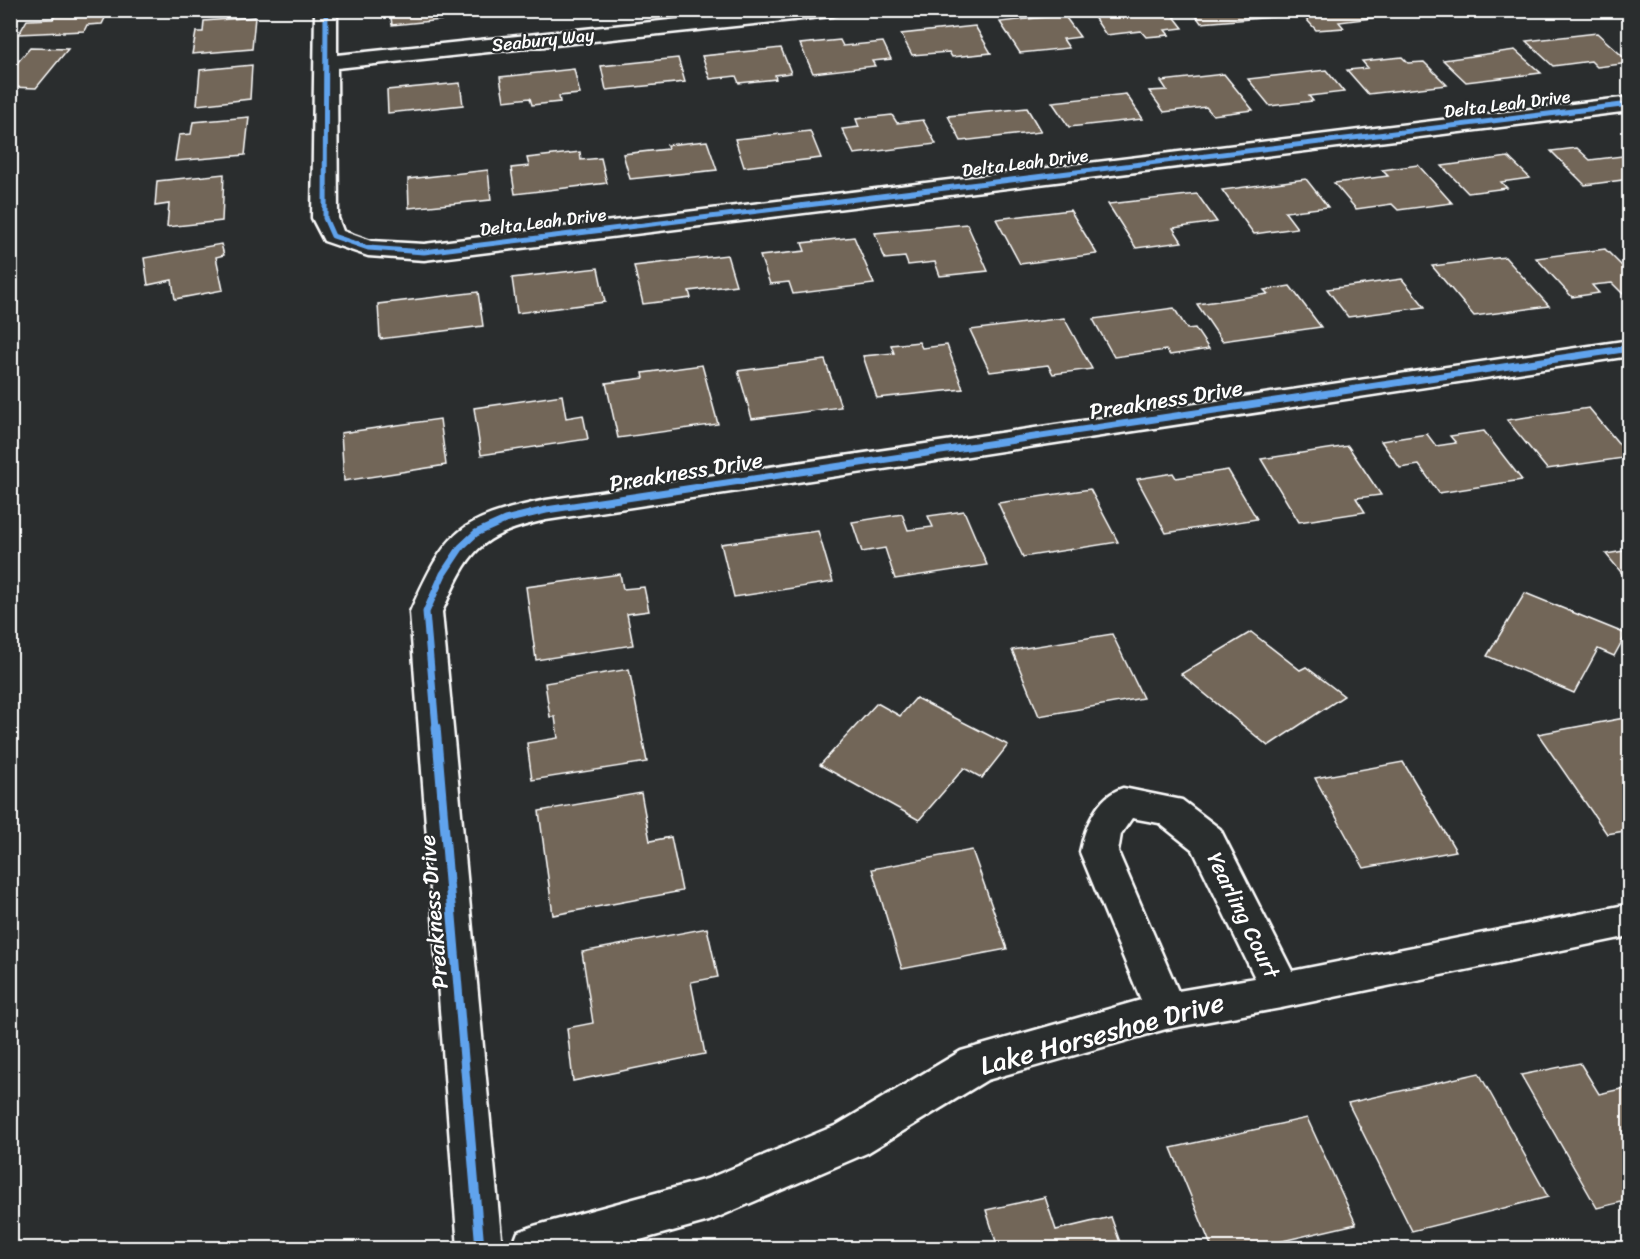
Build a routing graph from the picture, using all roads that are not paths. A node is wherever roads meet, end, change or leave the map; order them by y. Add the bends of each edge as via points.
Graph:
1 (326, 10) edge
2 (831, 10) edge
3 (326, 63) junction
4 (1629, 104) edge
5 (1629, 348) edge
6 (1629, 920) edge
7 (1281, 991) junction
8 (1166, 1011) junction
9 (480, 1248) edge
10 (534, 1248) edge

1 - 3 street, Delta Leah Drive
2 - 3 street, Seabury Way
3 - 4 street, Delta Leah Drive via 325,218 333,236 368,248 424,252
5 - 9 street, Preakness Drive via 546,510 508,519 468,539 445,569 426,612
6 - 7 street, Lake Horseshoe Drive
7 - 8 street, Lake Horseshoe Drive
7 - 8 street, Yearling Court via 1207,840 1169,810 1123,802 1103,831 1099,852
8 - 10 street, Lake Horseshoe Drive via 976,1064 852,1139 710,1200

